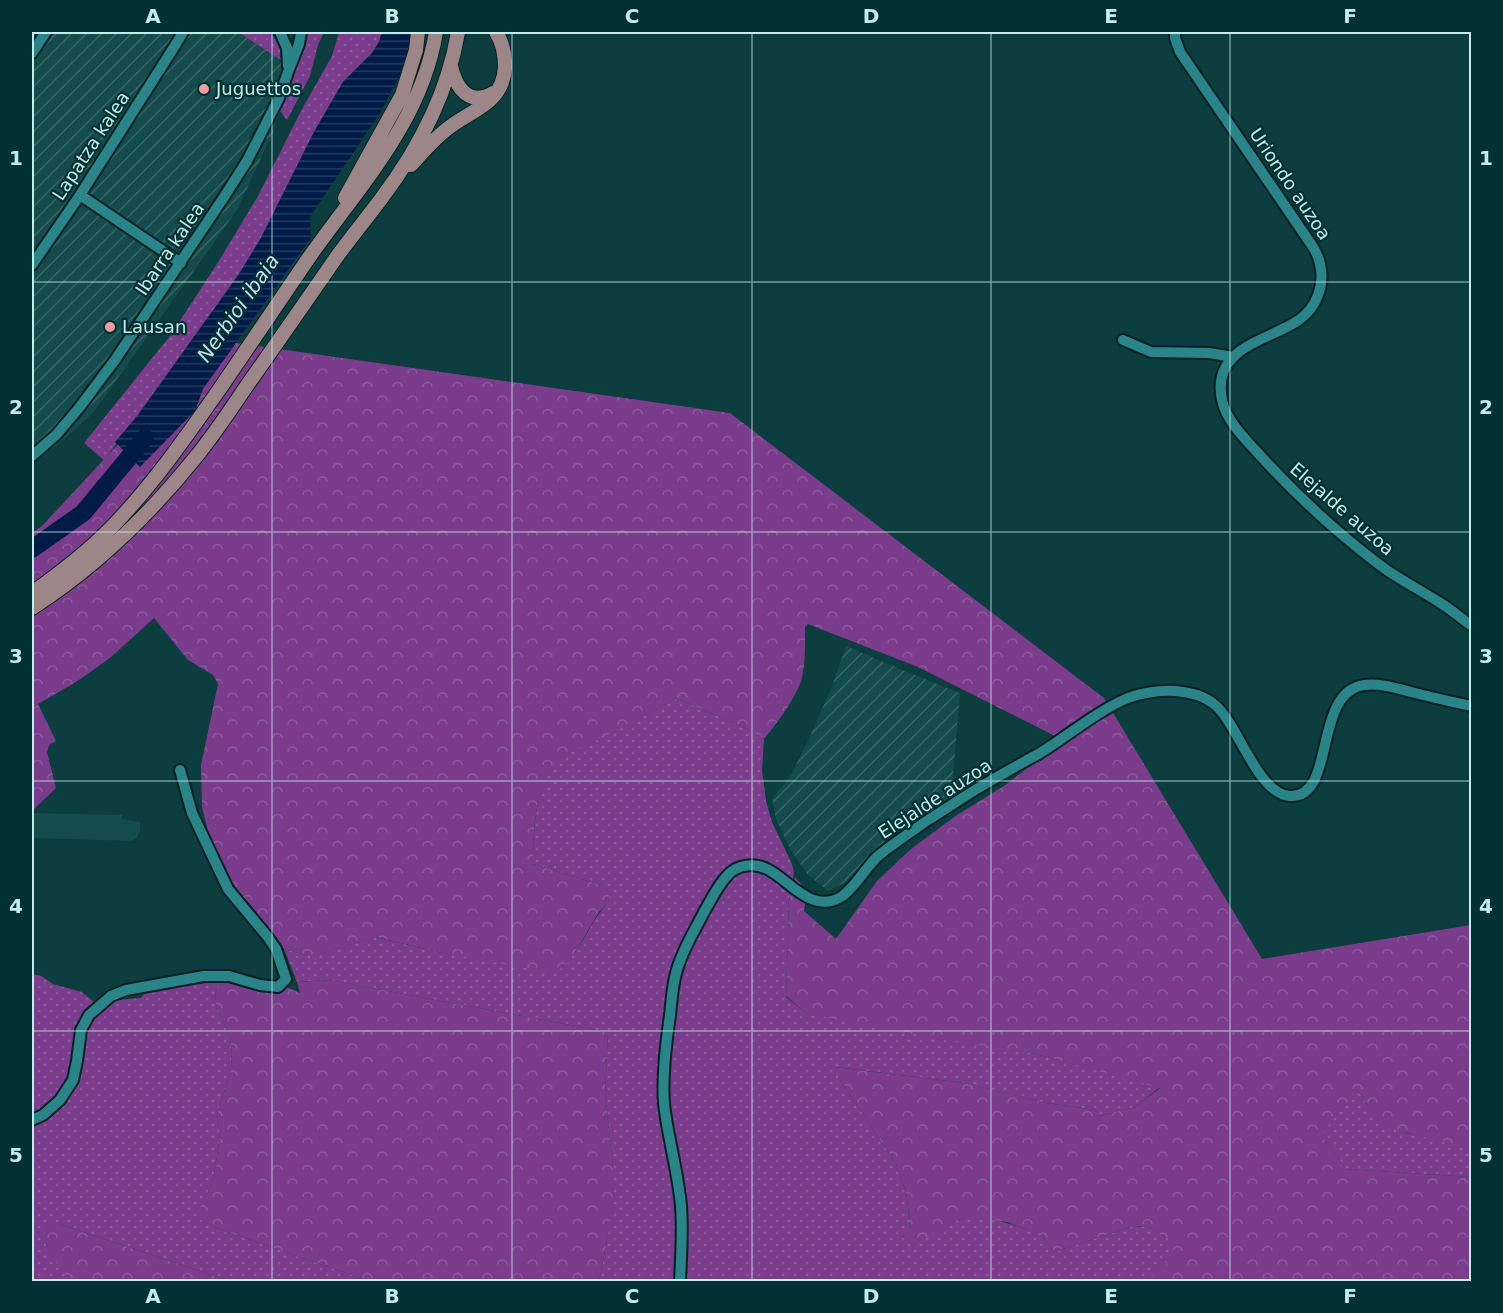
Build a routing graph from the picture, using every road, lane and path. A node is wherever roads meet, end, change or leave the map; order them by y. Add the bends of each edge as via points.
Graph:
1 (46, 32) edge
2 (185, 32) edge
3 (280, 32) edge
4 (301, 32) edge
5 (418, 32) edge
6 (436, 32) edge
7 (458, 32) edge
8 (496, 32) edge
9 (1175, 32) edge
10 (32, 53) edge
11 (451, 65) junction
12 (288, 72) junction
13 (500, 88) junction
14 (80, 195) junction
15 (382, 197) junction
16 (320, 242) junction
17 (181, 263) junction
18 (32, 265) edge
19 (1123, 340) dead end
20 (1233, 357) junction
21 (32, 456) edge
22 (32, 593) edge
23 (32, 608) edge
24 (1472, 626) edge
25 (1472, 706) edge
26 (180, 770) dead end
27 (32, 1120) edge
28 (680, 1281) edge

1 - 10 street
2 - 14 street, Lapatza kalea
3 - 12 street, Ibarra kalea via 287,48
4 - 12 street, Ibarra kalea
5 - 16 main road via 402,95
6 - 16 main road via 419,91 400,129
7 - 11 main road
8 - 13 main road via 503,42 505,62
9 - 20 street, Uriondo auzoa via 1180,52 1313,247 1320,263 1322,283 1316,302 1300,319
11 - 13 main road via 464,94 487,96
11 - 15 main road via 440,100 410,157
12 - 17 street, Ibarra kalea via 247,161
13 - 15 main road via 489,101 446,130
14 - 17 street
14 - 18 street, Lapatza kalea
15 - 23 main road via 214,433 168,490 113,546
16 - 22 main road via 149,486 107,532
17 - 21 street, Ibarra kalea via 79,408
19 - 20 street via 1151,352
20 - 24 street, Elejalde auzoa via 1222,375 1222,401 1243,436 1277,475 1382,567
25 - 28 street, Elejalde auzoa via 1388,686 1360,686 1340,700 1316,780 1299,796 1286,796 1276,792 1255,767 1224,714 1212,702 1198,695 1152,692 1111,707 903,837 876,858 843,896 823,901 810,899 768,868 746,865 727,874 680,960 668,1028 664,1103 681,1206
26 - 27 street via 192,813 228,889 276,949 286,979 278,987 229,976 204,976 111,996 89,1015 81,1030 73,1080 60,1100

